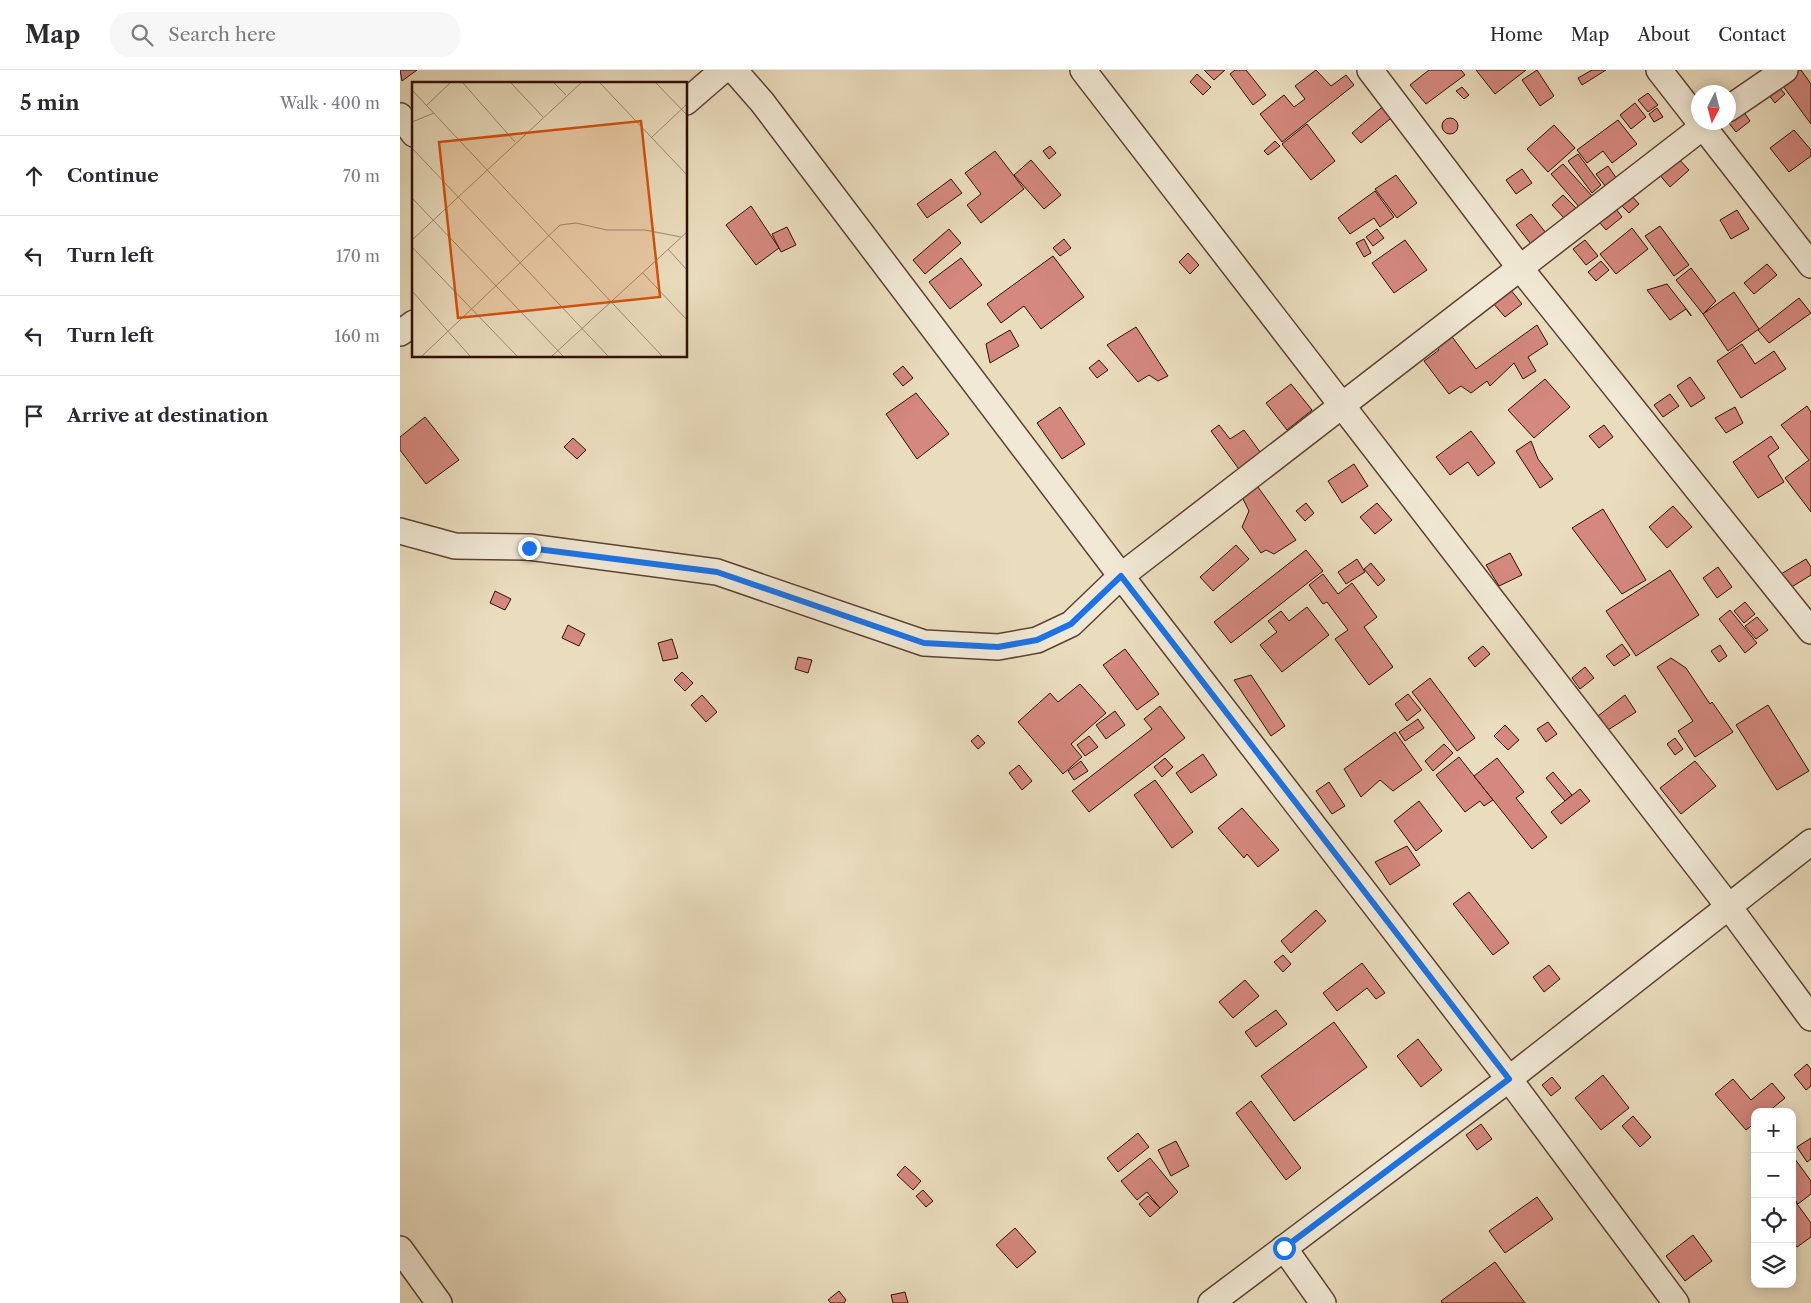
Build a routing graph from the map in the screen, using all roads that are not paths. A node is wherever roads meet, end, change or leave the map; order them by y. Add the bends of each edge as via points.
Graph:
1 (723, 70) edge
2 (734, 70) edge
3 (1083, 70) edge
4 (1370, 70) edge
5 (1659, 70) edge
6 (1785, 70) edge
7 (688, 100) edge
8 (1736, 104) edge
9 (1691, 108) edge
10 (400, 116) edge
11 (1699, 130) edge
12 (1709, 130) edge
13 (412, 131) edge
14 (1811, 265) edge
15 (1520, 268) junction
16 (412, 324) edge
17 (400, 333) edge
18 (1340, 406) junction
19 (400, 531) edge
20 (1121, 576) junction
21 (1811, 631) edge
22 (1811, 842) edge
23 (1729, 907) junction
24 (1811, 1018) edge
25 (1509, 1079) junction
26 (1284, 1248) junction
27 (400, 1249) edge
28 (439, 1303) edge
29 (1211, 1303) edge
30 (1323, 1303) edge
31 (1676, 1303) edge

1 - 7 street
2 - 20 street via 762,102
3 - 18 street
4 - 15 street
5 - 9 street
6 - 8 street
10 - 13 street
11 - 15 street
12 - 14 street
15 - 18 street
15 - 21 street
16 - 17 street
18 - 20 street
18 - 23 street
19 - 20 street via 455,546 529,548 717,572 924,643 998,647 1037,640 1071,624
20 - 25 street
22 - 23 street
23 - 24 street
23 - 25 street
25 - 26 street
25 - 31 street
26 - 29 street
26 - 30 street
27 - 28 street

